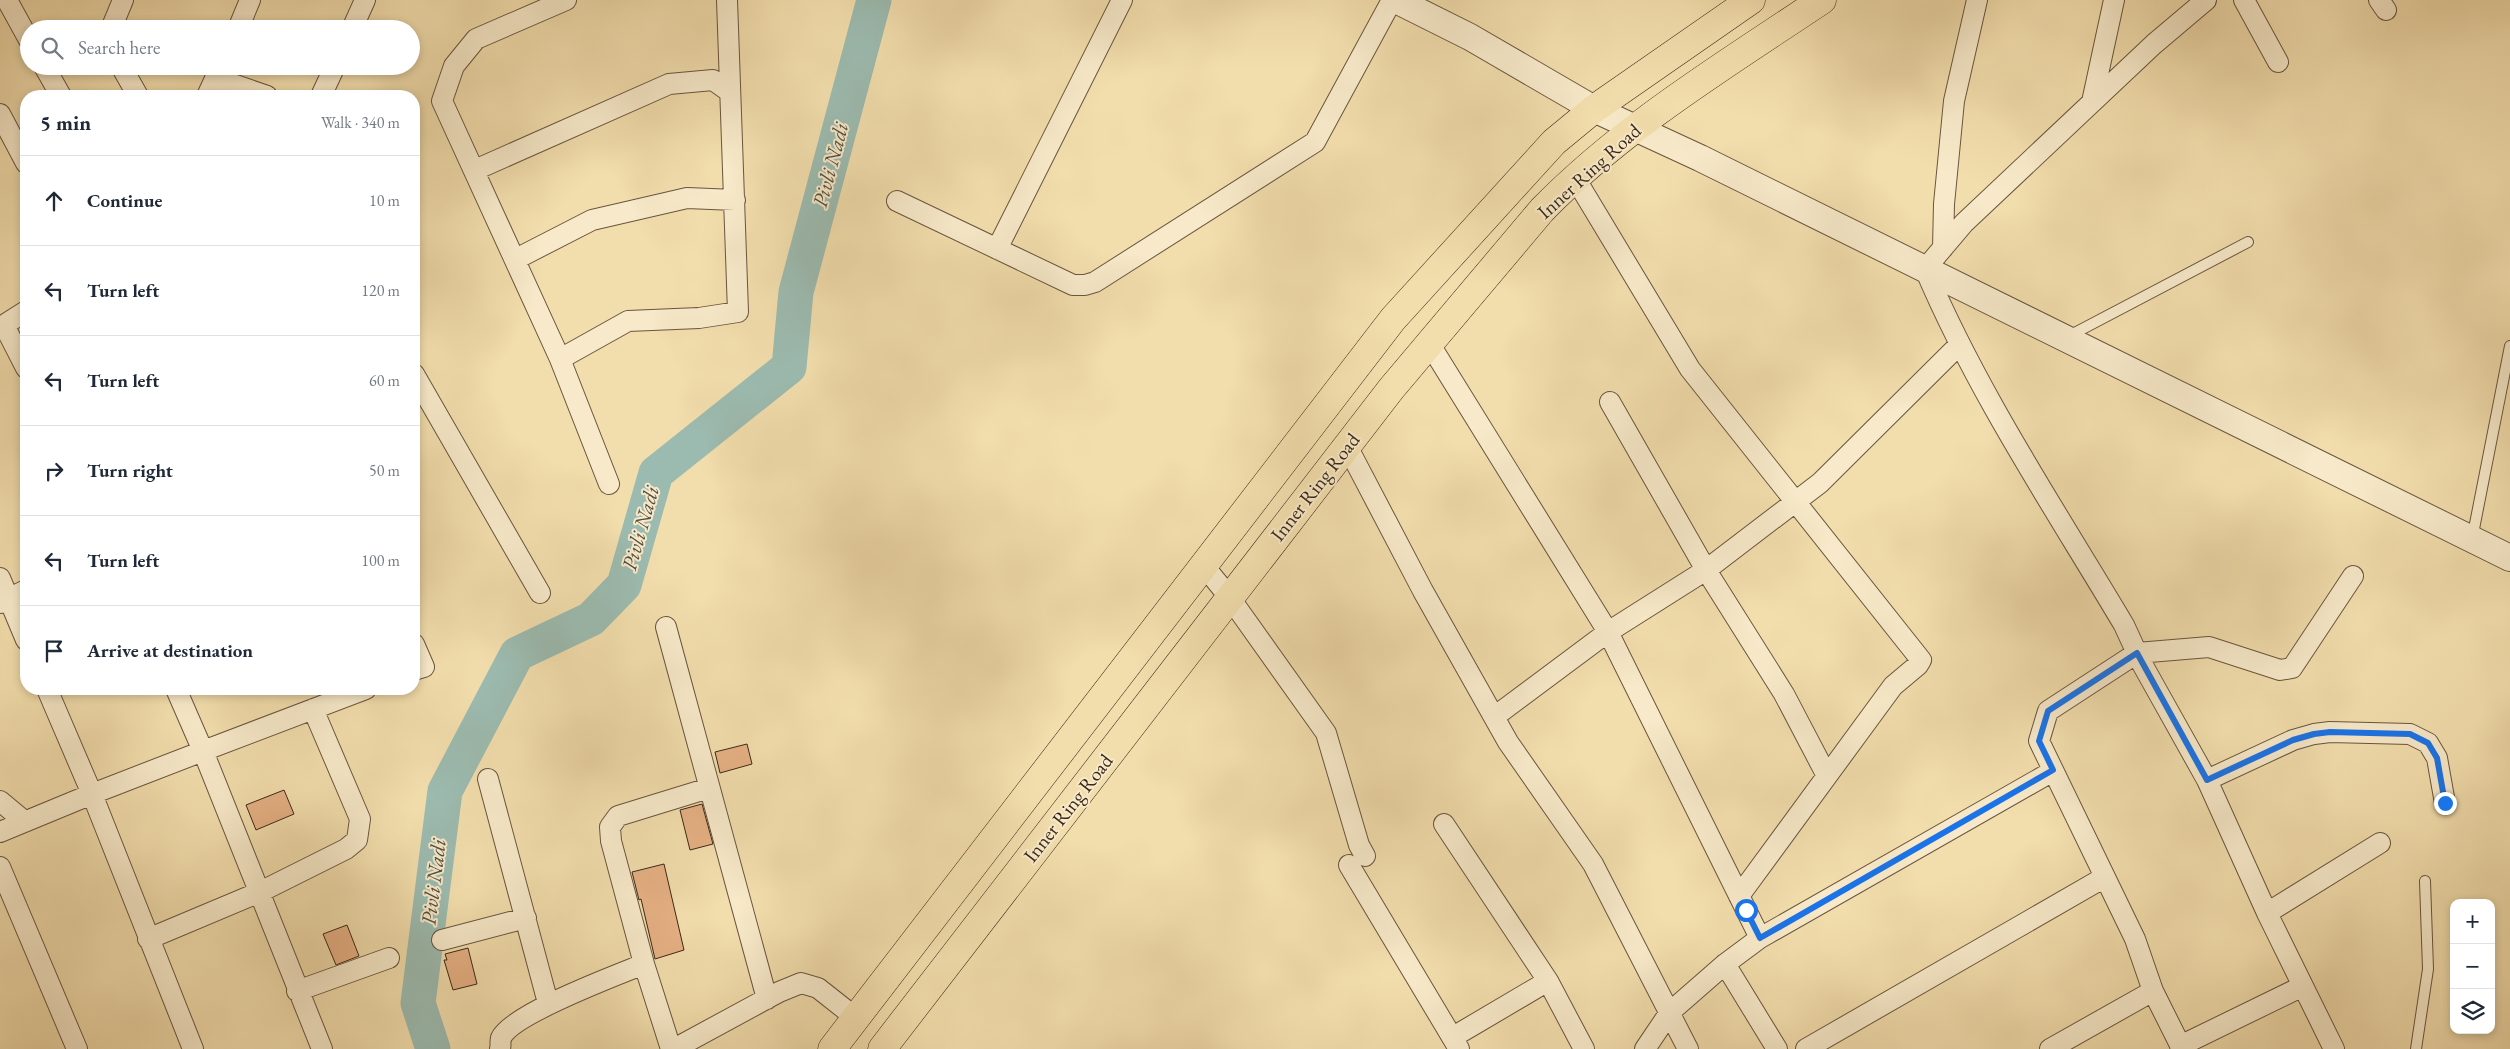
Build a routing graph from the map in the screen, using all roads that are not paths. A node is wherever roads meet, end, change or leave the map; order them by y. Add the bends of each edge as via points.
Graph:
1 (6, 0) edge
2 (123, 0) edge
3 (250, 0) edge
4 (365, 0) edge
5 (566, 0) edge
6 (727, 0) edge
7 (1122, 0) edge
8 (1394, 0) edge
9 (1751, 0) edge
10 (1822, 0) edge
11 (1977, 0) edge
12 (2114, 0) edge
13 (2206, 0) edge
14 (2244, 0) edge
15 (115, 20) edge
16 (242, 20) edge
17 (356, 20) edge
18 (20, 24) edge
19 (2278, 62) dead end
20 (49, 75) edge
21 (126, 75) edge
22 (330, 75) edge
23 (215, 80) edge
24 (724, 83) junction
25 (58, 90) edge
26 (135, 90) edge
27 (248, 90) edge
28 (324, 90) edge
29 (2092, 102) junction
30 (1594, 109) junction
31 (0, 114) edge
32 (1636, 128) junction
33 (20, 152) edge
34 (475, 170) junction
35 (1575, 178) junction
36 (735, 200) junction
37 (897, 201) dead end
38 (2248, 242) dead end
39 (1943, 248) junction
40 (997, 249) junction
41 (516, 260) junction
42 (1925, 269) junction
43 (20, 314) edge
44 (2, 325) edge
45 (2064, 338) junction
46 (1429, 343) junction
47 (1960, 344) junction
48 (2510, 346) edge
49 (20, 357) edge
50 (560, 359) junction
51 (420, 384) edge
52 (1610, 402) dead end
53 (1347, 446) junction
54 (608, 484) dead end
55 (1794, 501) junction
56 (2472, 540) junction
57 (2510, 558) edge
58 (1204, 566) junction
59 (1706, 570) junction
60 (2353, 576) dead end
61 (0, 578) edge
62 (540, 593) dead end
63 (12, 597) edge
64 (1230, 598) junction
65 (20, 622) edge
66 (666, 627) dead end
67 (1608, 632) junction
68 (2137, 653) junction
69 (420, 658) edge
70 (420, 668) edge
71 (50, 695) edge
72 (179, 695) edge
73 (350, 695) edge
74 (313, 709) junction
75 (1494, 716) junction
76 (203, 751) junction
77 (2053, 770) junction
78 (1827, 776) junction
79 (488, 779) dead end
80 (2207, 780) junction
81 (710, 788) junction
82 (92, 794) junction
83 (0, 800) edge
84 (2445, 803) dead end
85 (24, 821) junction
86 (1444, 824) dead end
87 (0, 832) edge
88 (2380, 843) dead end
89 (0, 866) edge
90 (2106, 877) junction
91 (2425, 881) dead end
92 (260, 892) junction
93 (1739, 896) junction
94 (2267, 913) junction
95 (526, 918) junction
96 (1760, 938) junction
97 (148, 939) junction
98 (442, 940) dead end
99 (389, 958) dead end
100 (644, 964) junction
101 (1725, 964) junction
102 (1548, 981) junction
103 (2303, 986) junction
104 (297, 991) junction
105 (2152, 991) junction
106 (767, 999) junction
107 (548, 1003) junction
108 (1670, 1012) junction
109 (856, 1018) junction
110 (1456, 1043) edge
111 (2181, 1048) edge
112 (77, 1049) edge
113 (193, 1049) edge
114 (322, 1049) edge
115 (500, 1049) edge
116 (673, 1049) edge
117 (832, 1049) edge
118 (882, 1049) edge
119 (1584, 1049) edge
120 (1645, 1049) edge
121 (1688, 1049) edge
122 (1777, 1049) edge
123 (1806, 1049) edge
124 (2050, 1049) edge
125 (2334, 1049) edge
126 (2416, 1049) edge

1 - 18 street
2 - 15 street
3 - 16 street
4 - 17 street
5 - 34 street via 476,39 454,66 442,101
6 - 24 street
7 - 40 street
8 - 30 street via 1470,37
8 - 40 street via 1315,142 1095,282 1085,286 1073,285
9 - 30 highway, Inner Ring Road
10 - 32 highway, Inner Ring Road via 1665,105
11 - 39 street via 1954,101
12 - 29 street
13 - 29 street
14 - 19 street
20 - 25 street
21 - 26 street
22 - 28 street
23 - 27 street
24 - 34 street via 669,84
24 - 36 street
29 - 39 street via 1964,223
30 - 32 street
30 - 58 highway, Inner Ring Road via 1554,142 1393,319
31 - 33 street
32 - 35 highway, Inner Ring Road
32 - 42 street
34 - 41 street
35 - 46 highway, Inner Ring Road via 1542,210
35 - 55 street via 1690,368
36 - 41 street via 687,198 592,220
36 - 50 street via 738,312 699,318 628,321
37 - 40 street
38 - 45 lane
39 - 42 street
41 - 50 street
42 - 45 street
42 - 47 street
43 - 44 street
44 - 49 street
45 - 56 street
46 - 53 highway, Inner Ring Road
46 - 67 street
47 - 55 street via 1820,483
47 - 68 street
48 - 56 lane
50 - 54 street
51 - 62 street
52 - 59 street
53 - 64 highway, Inner Ring Road
53 - 75 street via 1423,591
55 - 59 street
55 - 78 street via 1921,660 1893,686
56 - 57 street
58 - 64 street
58 - 109 highway, Inner Ring Road
59 - 67 street
59 - 78 street via 1784,694
60 - 68 street via 2292,668 2280,670 2209,647
61 - 63 street
63 - 65 street
64 - 110 street via 1326,733 1359,845 1357,861
64 - 118 highway, Inner Ring Road
66 - 81 street
67 - 75 street
67 - 93 street
68 - 77 street via 2048,711 2039,741
68 - 80 street
69 - 70 street via 424,667
71 - 82 street
72 - 76 street
73 - 74 street
74 - 76 street
74 - 92 street via 360,818 357,840 346,849
75 - 108 street via 1508,742 1593,864
76 - 82 street
76 - 92 street
77 - 90 street
77 - 96 street
78 - 93 street
79 - 95 street
80 - 84 street via 2293,740 2314,734 2410,734 2428,743 2437,758
80 - 94 street
81 - 100 street via 618,816 610,827
81 - 106 street
82 - 85 street
82 - 97 street
83 - 85 street
85 - 87 street
86 - 102 street
88 - 94 street
89 - 112 street
90 - 105 street via 2135,939
90 - 123 street
91 - 126 lane via 2428,969
92 - 97 street
92 - 104 street
93 - 96 street
94 - 103 street
95 - 98 street
95 - 107 street
96 - 101 street
97 - 113 street
99 - 104 street
100 - 107 street
100 - 116 street
101 - 108 street
101 - 122 street
102 - 110 street
102 - 119 street
103 - 111 street
103 - 125 street
104 - 114 street
105 - 111 street
105 - 124 street
106 - 109 street via 801,983 818,988
106 - 116 street
107 - 115 street via 510,1027 501,1038
108 - 120 street
108 - 121 street
109 - 117 highway, Inner Ring Road

